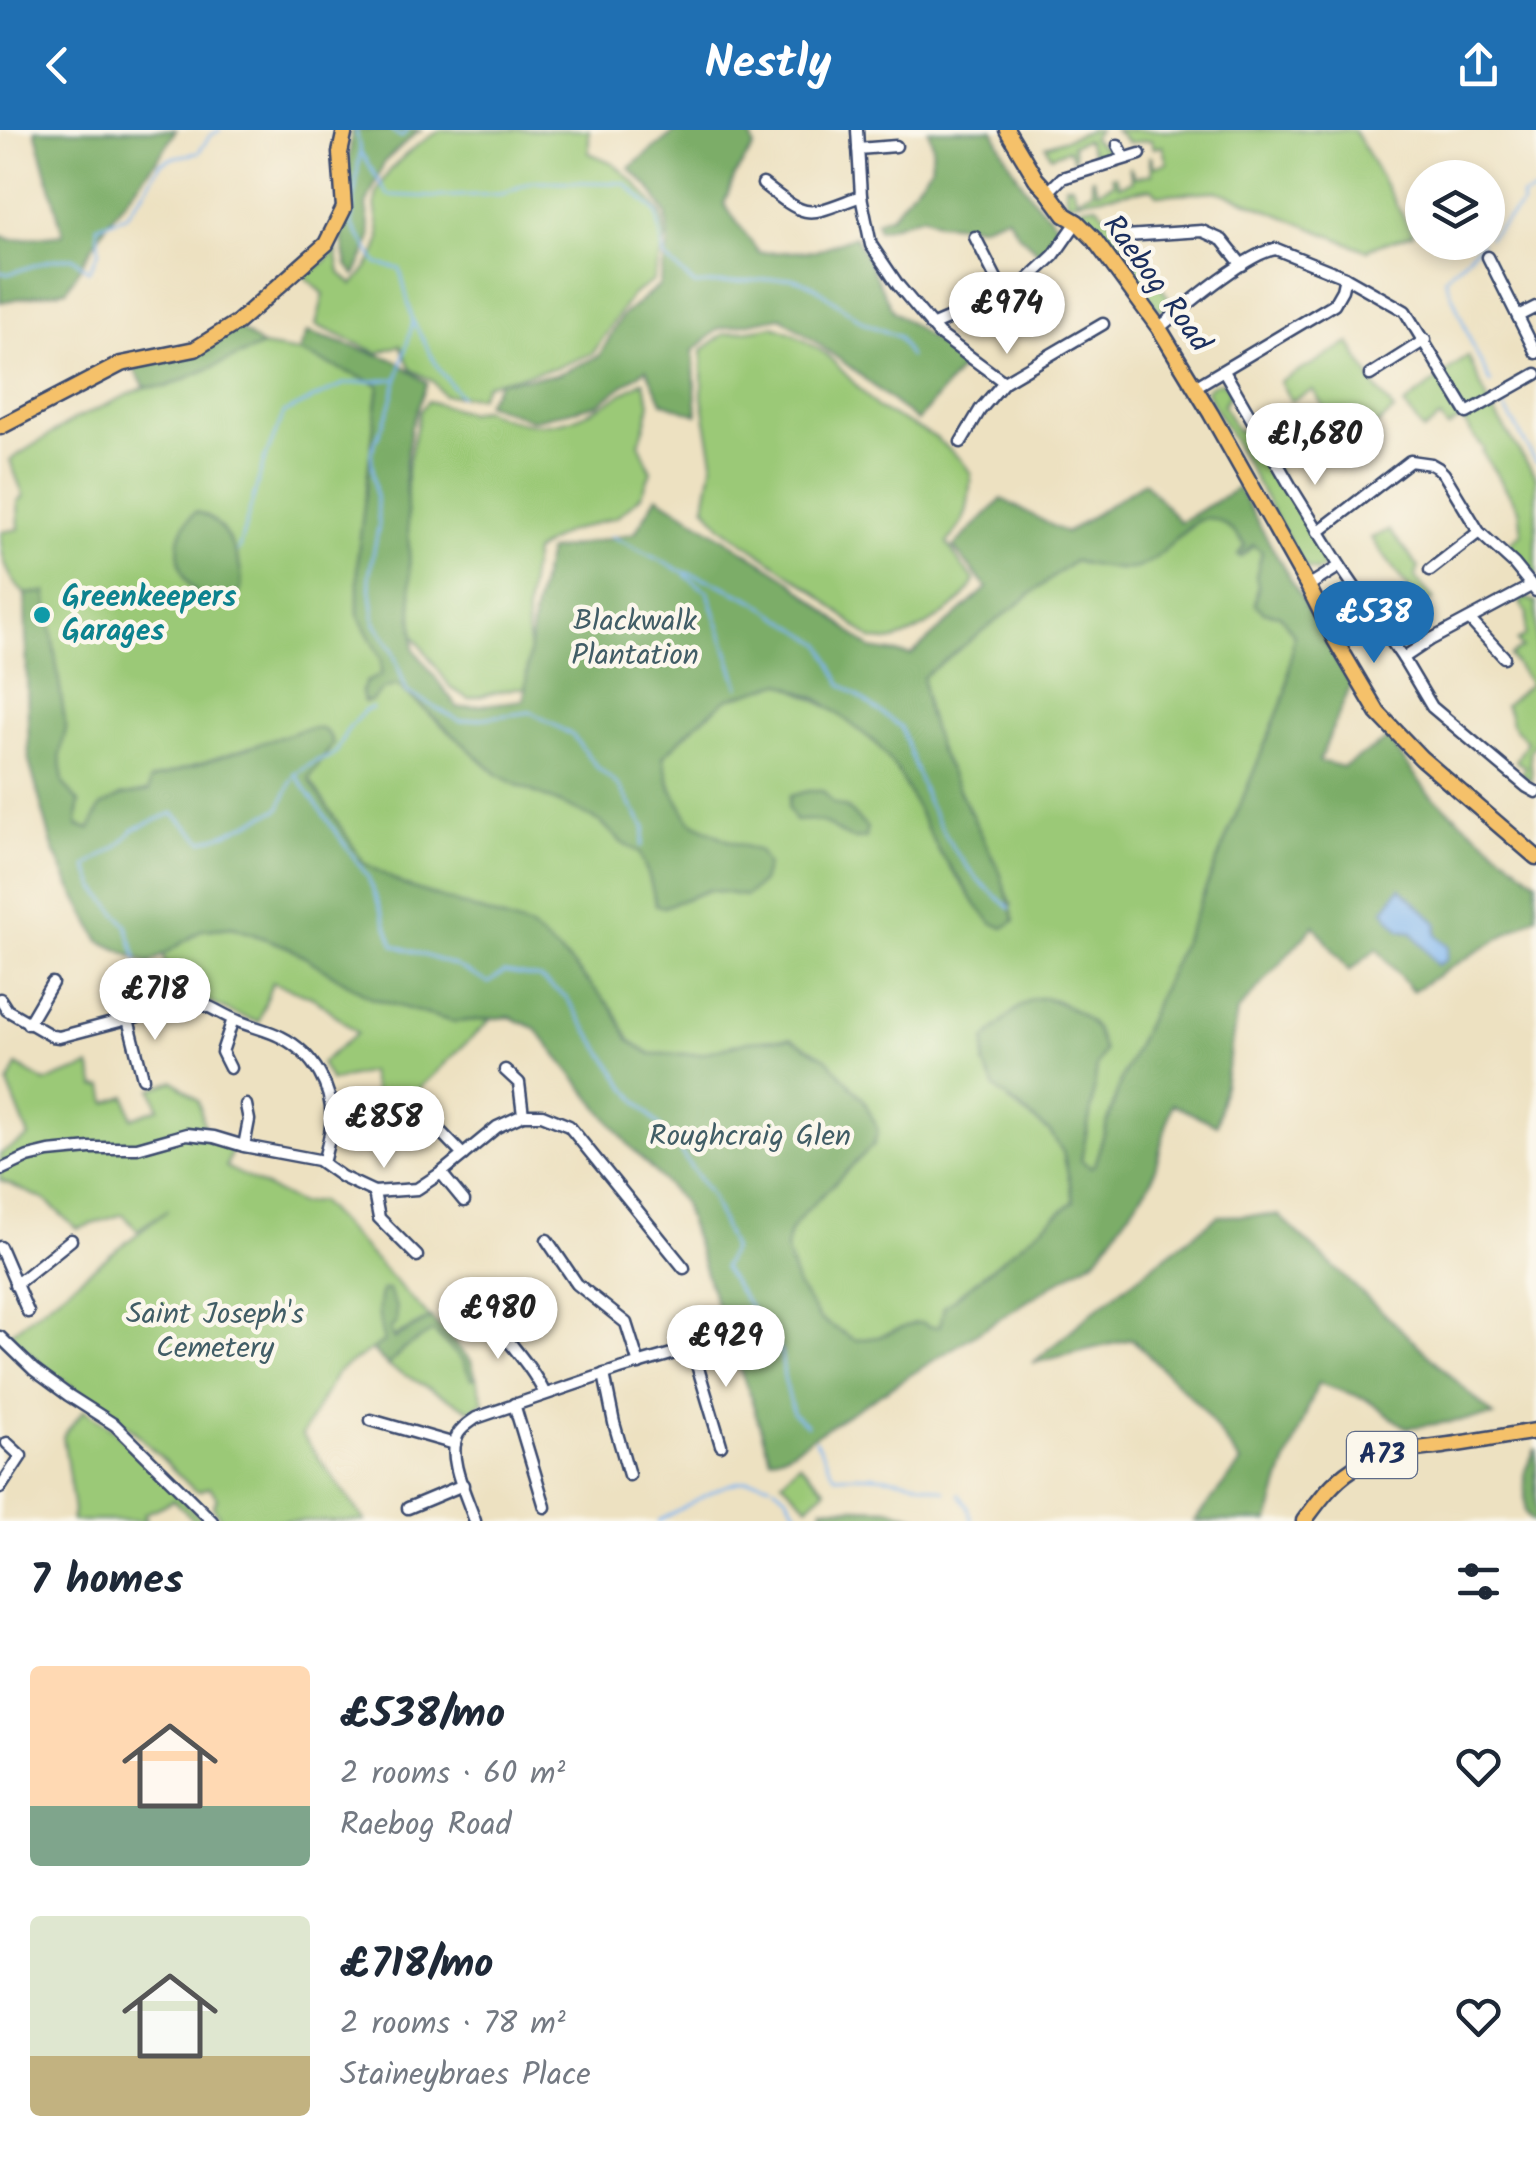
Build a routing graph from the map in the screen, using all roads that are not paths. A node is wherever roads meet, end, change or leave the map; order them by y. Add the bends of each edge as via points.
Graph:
1 (344, 130) edge
2 (857, 130) edge
3 (1008, 130) edge
4 (1118, 145) dead end
5 (896, 146) dead end
6 (858, 149) junction
7 (1140, 154) dead end
8 (1125, 158) junction
9 (763, 184) dead end
10 (1048, 192) junction
11 (860, 196) junction
12 (1077, 222) junction
13 (1126, 236) dead end
14 (975, 237) dead end
15 (1490, 260) edge
16 (1242, 265) junction
17 (1345, 277) junction
18 (1005, 296) junction
19 (1536, 307) edge
20 (1518, 316) junction
21 (1103, 324) dead end
22 (932, 326) junction
23 (1160, 328) junction
24 (1424, 340) junction
25 (1536, 353) edge
26 (1224, 371) junction
27 (1536, 374) edge
28 (1370, 375) dead end
29 (1004, 382) junction
30 (1196, 387) junction
31 (0, 428) edge
32 (961, 442) dead end
33 (1318, 532) junction
34 (1478, 532) junction
35 (1340, 566) junction
36 (1430, 570) dead end
37 (1308, 586) junction
38 (1534, 588) edge
39 (1470, 620) junction
40 (1504, 657) dead end
41 (1404, 658) junction
42 (1536, 792) edge
43 (1536, 857) edge
44 (52, 982) dead end
45 (0, 999) edge
46 (128, 1019) junction
47 (232, 1019) junction
48 (28, 1024) junction
49 (230, 1068) dead end
50 (505, 1070) dead end
51 (143, 1078) dead end
52 (246, 1106) dead end
53 (523, 1115) junction
54 (433, 1124) dead end
55 (244, 1146) junction
56 (464, 1155) junction
57 (323, 1163) junction
58 (0, 1170) edge
59 (442, 1173) junction
60 (374, 1192) junction
61 (464, 1201) dead end
62 (71, 1240) dead end
63 (547, 1240) dead end
64 (684, 1243) dead end
65 (0, 1247) edge
66 (672, 1252) junction
67 (416, 1256) dead end
68 (684, 1268) dead end
69 (15, 1285) junction
70 (485, 1310) dead end
71 (28, 1312) dead end
72 (0, 1337) edge
73 (639, 1364) junction
74 (604, 1374) junction
75 (545, 1394) junction
76 (514, 1404) junction
77 (371, 1420) dead end
78 (1536, 1431) edge
79 (7, 1443) dead end
80 (455, 1444) junction
81 (721, 1445) dead end
82 (629, 1475) dead end
83 (463, 1486) junction
84 (0, 1488) edge
85 (545, 1507) dead end
86 (408, 1508) dead end
87 (212, 1521) edge
88 (475, 1521) edge
89 (1304, 1521) edge

1 - 31 main road via 344,208 326,244 238,322 194,349 121,364
2 - 6 street
3 - 10 main road, Raebog Road
4 - 8 street
5 - 6 street
6 - 11 street
7 - 8 street
8 - 10 street via 1062,178
9 - 11 street via 802,212
10 - 12 main road, Raebog Road
11 - 22 street via 871,246
12 - 18 street via 1033,277
12 - 23 main road, Raebog Road
13 - 16 street via 1202,231 1222,240
14 - 18 street
15 - 20 street
16 - 17 street via 1276,249
16 - 23 street
17 - 24 street via 1405,310
17 - 26 street via 1334,304
18 - 22 street
19 - 20 street
20 - 25 street
21 - 29 street
22 - 29 street
23 - 30 main road, Raebog Road
24 - 27 street via 1467,413
24 - 28 street
26 - 30 street
26 - 33 street
29 - 32 street
30 - 37 main road, Raebog Road
33 - 34 street via 1410,461 1444,474
33 - 35 street
34 - 36 street
34 - 38 street
35 - 37 street
35 - 41 street
37 - 43 main road, Raebog Road via 1378,713
38 - 39 street
39 - 40 street
39 - 41 street
41 - 42 street via 1432,707
44 - 48 street
45 - 48 street
46 - 47 street via 200,1002
46 - 48 street via 59,1037
46 - 51 street
47 - 49 street via 222,1052
47 - 57 street via 280,1036 313,1062 331,1107
50 - 53 street via 520,1083
52 - 55 street
53 - 56 street via 497,1126
53 - 66 street via 569,1126
54 - 56 street
55 - 57 street
55 - 58 street via 188,1134 138,1148 49,1152
56 - 59 street
57 - 60 street
59 - 60 street via 417,1189
59 - 61 street
60 - 67 street via 379,1218
62 - 69 street
63 - 73 street via 577,1284 626,1323
64 - 66 street
65 - 69 street
66 - 68 street
69 - 71 street
70 - 75 street
72 - 87 street via 68,1396 115,1424
73 - 74 street
73 - 81 street via 692,1348
74 - 75 street
74 - 82 street
75 - 76 street
76 - 80 street via 476,1418
76 - 85 street
77 - 80 street
78 - 89 main road, A73 via 1375,1456 1338,1480
79 - 84 street via 21,1456
80 - 83 street
83 - 86 street
83 - 88 street

